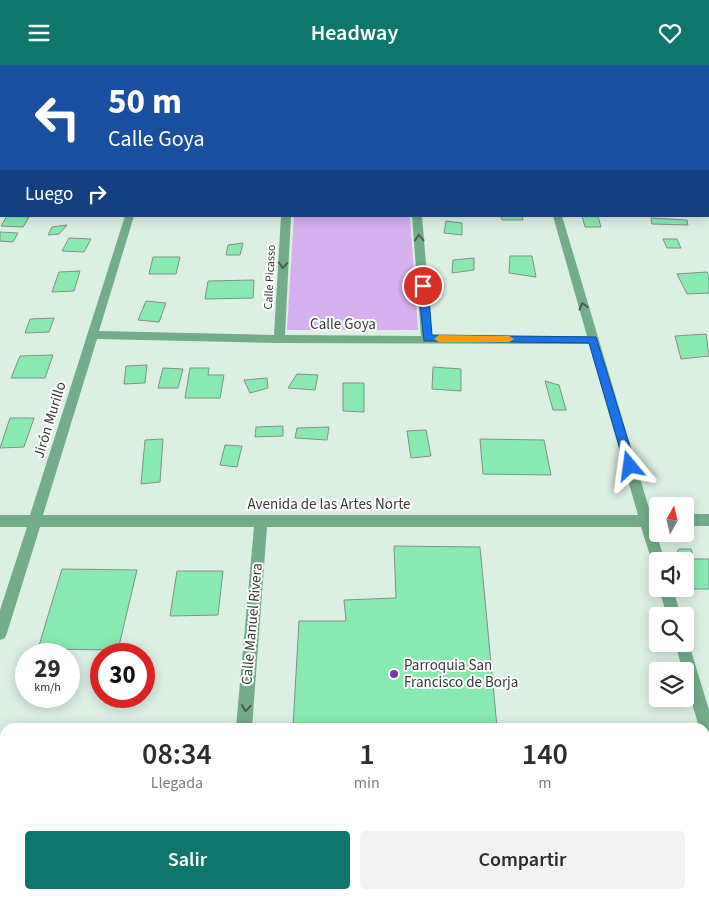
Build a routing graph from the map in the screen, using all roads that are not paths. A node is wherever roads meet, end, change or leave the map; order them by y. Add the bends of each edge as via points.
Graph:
1 (130, 217) edge
2 (286, 217) edge
3 (417, 217) edge
4 (557, 217) edge
5 (93, 335) junction
6 (279, 339) junction
7 (427, 339) junction
8 (593, 339) junction
9 (649, 512) edge
10 (261, 520) junction
11 (694, 520) edge
12 (709, 520) edge
13 (0, 521) edge
14 (35, 521) junction
15 (649, 521) edge
16 (0, 633) edge
17 (684, 652) edge
18 (244, 723) edge
19 (705, 723) edge

1 - 5 street, Jirón Murillo
2 -> 6 street, Calle Picasso
7 -> 3 street
8 -> 4 street
5 - 6 street, Calle Goya
5 - 14 street, Jirón Murillo
6 - 7 street, Calle Goya
7 - 8 street, Calle Goya
8 - 9 street
10 - 14 street, Avenida de las Artes Norte
10 - 15 street, Avenida de las Artes Norte
10 -> 18 street, Calle Manuel Rivera
11 - 12 street
13 - 14 street, Avenida de las Artes Norte
14 - 16 street, Jirón Murillo
17 - 19 street

